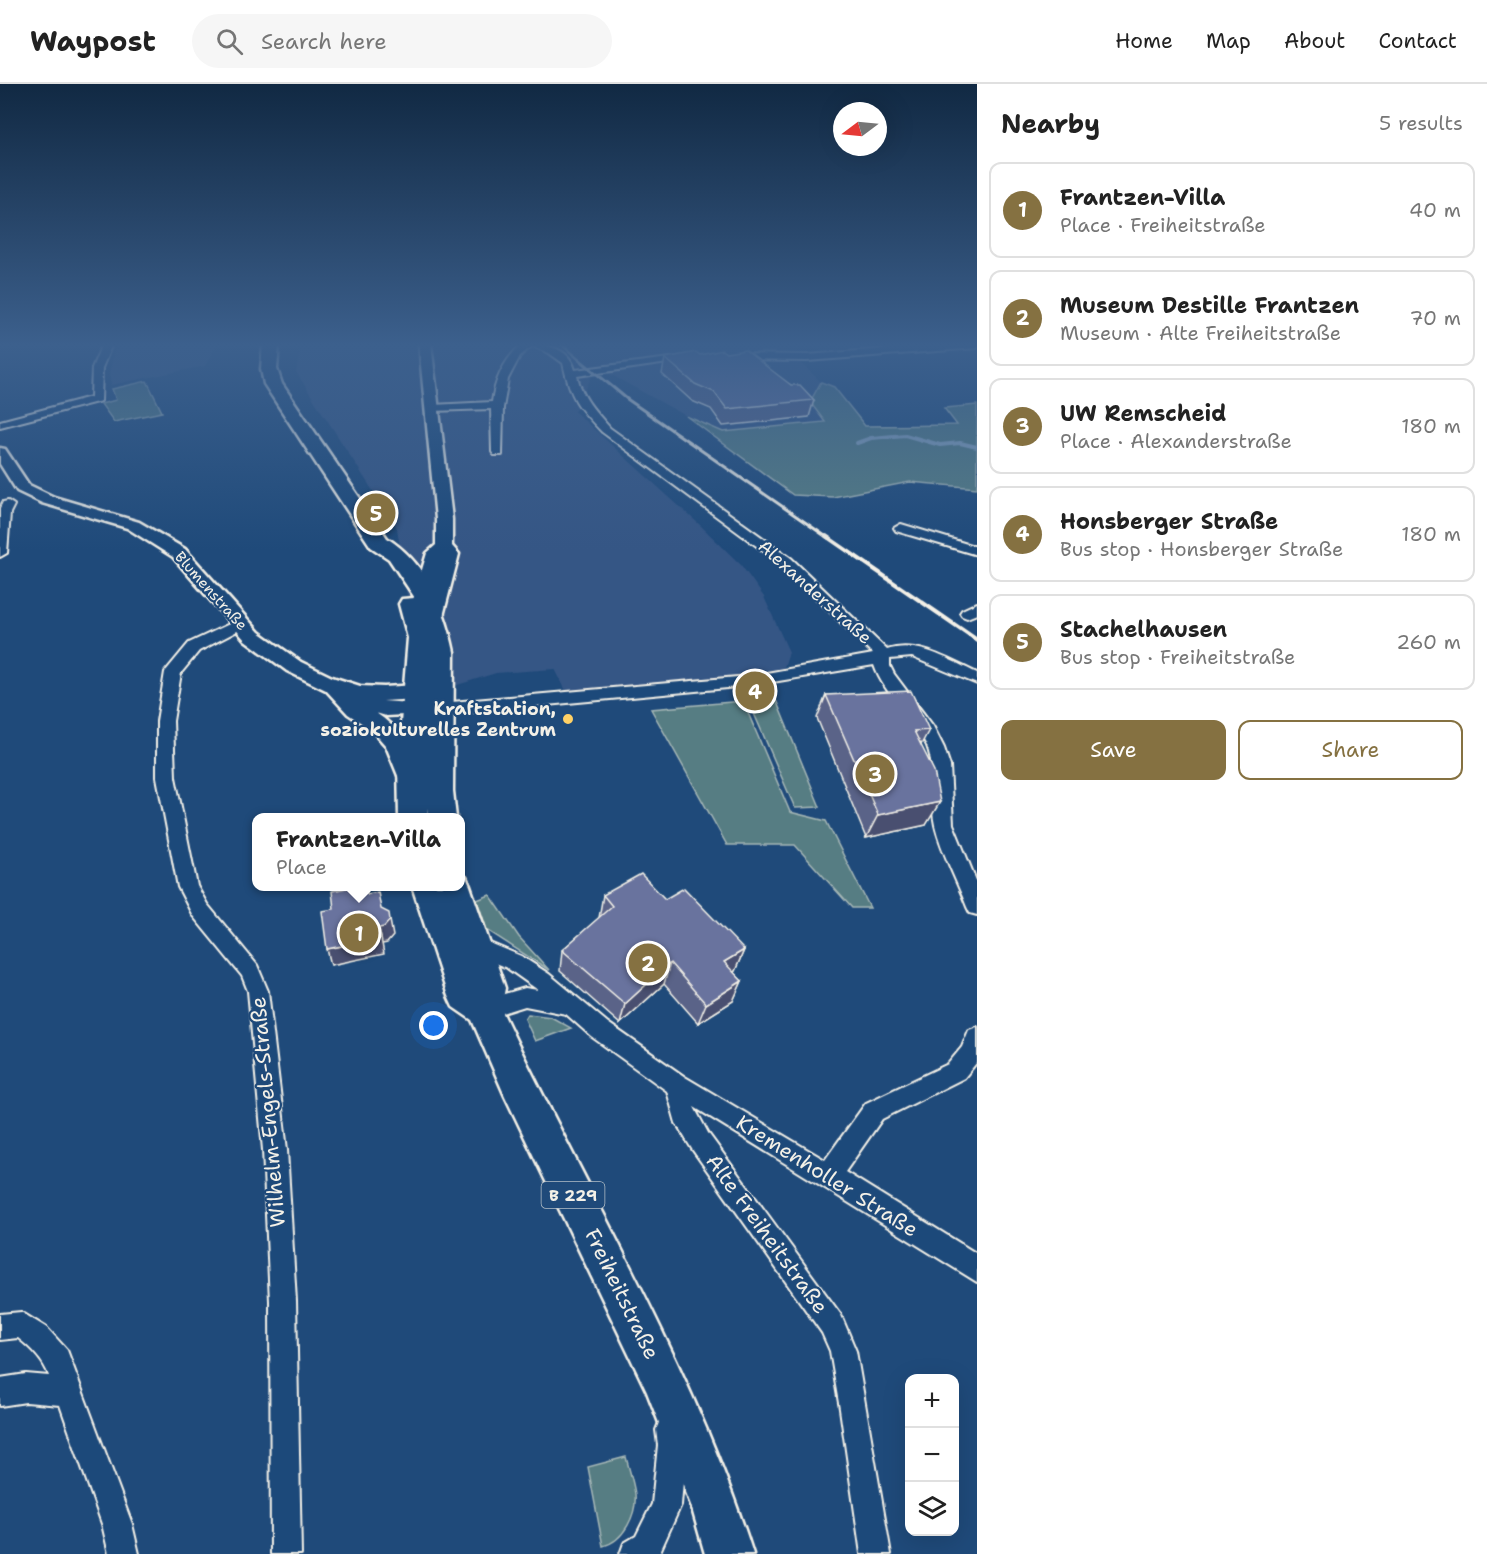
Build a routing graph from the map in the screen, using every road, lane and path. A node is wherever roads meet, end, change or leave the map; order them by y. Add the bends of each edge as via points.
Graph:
1 (42, 413) edge
2 (292, 413) edge
3 (432, 413) edge
4 (495, 413) edge
5 (591, 413) edge
6 (0, 423) edge
7 (0, 452) edge
8 (498, 452) dead end
9 (31, 492) junction
10 (4, 506) edge
11 (901, 528) dead end
12 (379, 542) junction
13 (444, 546) junction
14 (977, 551) edge
15 (0, 553) edge
16 (424, 591) junction
17 (426, 618) junction
18 (240, 624) junction
19 (883, 655) junction
20 (977, 679) edge
21 (332, 684) junction
22 (428, 700) junction
23 (411, 787) junction
24 (413, 813) edge
25 (441, 813) edge
26 (429, 891) edge
27 (457, 891) edge
28 (977, 907) edge
29 (473, 945) junction
30 (570, 1007) junction
31 (484, 1009) junction
32 (977, 1037) edge
33 (677, 1085) junction
34 (829, 1175) junction
35 (977, 1269) edge
36 (0, 1327) edge
37 (664, 1381) junction
38 (0, 1392) edge
39 (69, 1394) junction
40 (124, 1554) edge
41 (286, 1554) edge
42 (635, 1554) edge
43 (729, 1554) edge
44 (876, 1554) edge

1 - 6 street
2 - 12 main road
3 - 13 street
4 - 8 street
5 - 19 street, Alexanderstraße via 606,430 786,561
7 - 9 street, Blumenstraße via 23,488
9 - 10 street
9 - 18 street, Blumenstraße via 133,525 154,536 179,553
10 - 15 street
11 - 14 street
12 - 16 main road via 397,554
12 - 17 main road via 381,559
13 - 16 street via 436,553
13 - 17 street via 450,554
16 - 17 main road
17 - 22 main road via 420,638
18 - 21 street, Blumenstraße via 281,659
18 - 41 street, Wilhelm-Engels-Straße via 194,647 173,672 165,721 166,777 188,887 200,910 250,971 258,991 275,1150 283,1301
19 - 20 street via 913,652
19 - 22 street via 868,661 749,681
19 - 28 street, Alexanderstraße via 882,666 887,676 936,748 944,824
21 - 22 street, Blumenstraße via 368,705 386,709
21 - 23 street, Blumenstraße via 395,742
22 - 23 main road
22 - 25 main road
23 - 24 main road
26 - 31 main road, Freiheitstraße / B 229 via 465,996
27 - 29 main road, Freiheitstraße / B 229
29 - 30 street via 514,962
29 - 31 main road, Freiheitstraße / B 229 via 489,988
30 - 31 street via 525,997
30 - 33 street
31 - 37 main road, Freiheitstraße / B 229
32 - 34 street via 956,1071 874,1111
33 - 34 street, Kremenholler Straße
33 - 44 street, Alte Freiheitstraße via 684,1115 700,1142 832,1324 843,1351 855,1409
34 - 35 street, Kremenholler Straße
36 - 39 street via 21,1325 38,1337 57,1360
37 - 42 street via 672,1445 666,1505 647,1547
37 - 43 main road, Freiheitstraße / B 229 via 714,1505
38 - 39 street via 35,1387
39 - 40 street via 117,1524

